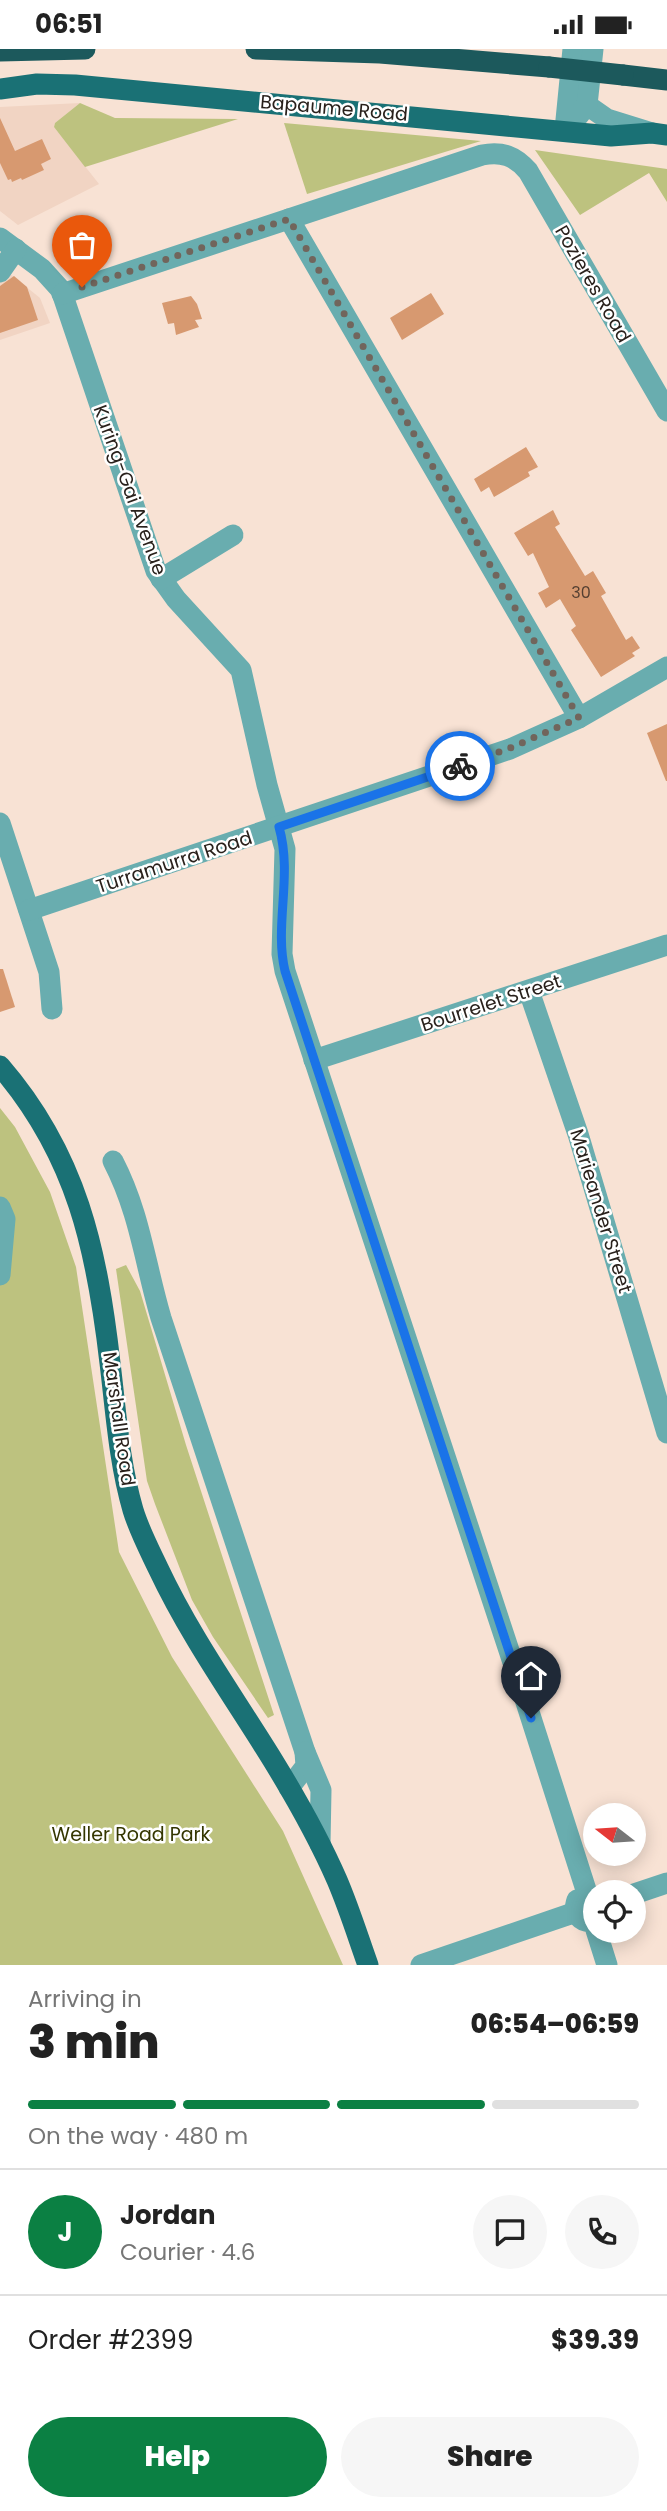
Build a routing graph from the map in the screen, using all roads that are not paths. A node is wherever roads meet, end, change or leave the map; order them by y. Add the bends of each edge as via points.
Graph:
1 (85, 49) edge
2 (256, 49) edge
3 (573, 49) edge
4 (593, 49) edge
5 (0, 51) edge
6 (667, 79) edge
7 (0, 89) edge
8 (587, 106) junction
9 (566, 130) junction
10 (659, 134) edge
11 (289, 219) junction
12 (8, 244) edge
13 (0, 272) edge
14 (62, 294) junction
15 (667, 411) edge
16 (233, 535) dead end
17 (161, 579) junction
18 (667, 667) edge
19 (579, 718) junction
20 (0, 823) edge
21 (279, 827) junction
22 (29, 910) junction
23 (667, 945) edge
24 (529, 991) junction
25 (52, 1009) dead end
26 (314, 1060) junction
27 (0, 1066) edge
28 (113, 1161) dead end
29 (0, 1207) edge
30 (0, 1275) edge
31 (667, 1433) edge
32 (297, 1729) junction
33 (305, 1752) junction
34 (272, 1760) junction
35 (289, 1789) junction
36 (320, 1844) junction
37 (586, 1880) edge
38 (667, 1883) edge
39 (646, 1890) edge
40 (583, 1895) edge
41 (583, 1912) edge
42 (583, 1925) edge
43 (599, 1943) edge
44 (368, 1965) edge
45 (421, 1965) edge
46 (607, 1965) edge

1 - 5 highway
2 - 6 highway, bridge via 406,55
3 - 9 street
4 - 8 street
7 - 9 main road, Bapaume Road via 75,85
8 - 9 street
8 - 10 street via 607,119
9 - 10 main road, Bapaume Road via 611,136
11 - 14 street
11 - 15 street, Pozieres Road via 482,155 501,153 516,160 528,171
11 - 19 street
12 - 13 street
12 - 14 street, Kuring-Gai Avenue via 50,276
14 - 17 street, Kuring-Gai Avenue
16 - 17 street
17 - 21 street, Kuring-Gai Avenue via 241,670
18 - 19 street, Turramurra Road
19 - 21 street, Turramurra Road via 510,748
20 - 22 street
21 - 22 street, Turramurra Road
21 - 26 street, Kuring-Gai Avenue via 285,856 283,960
22 - 25 street via 49,972
23 - 24 street, Bourrelet Street
24 - 26 street, Bourrelet Street
24 - 31 street, Marieander Street via 578,1135
26 - 37 street, Kuring-Gai Avenue
27 - 34 main road, Marshall Road via 47,1130 83,1213 106,1327 126,1481 141,1532 194,1636
28 - 32 street via 131,1199 161,1318
29 - 30 street via 5,1219
32 - 33 street
32 - 34 street via 289,1755
33 - 35 street via 306,1766
33 - 36 street via 321,1790
34 - 35 main road, Marshall Road
35 - 36 main road, Marshall Road
36 - 44 main road, Marshall Road
38 - 39 street
40 - 41 street via 576,1902
42 - 45 street
43 - 46 street

